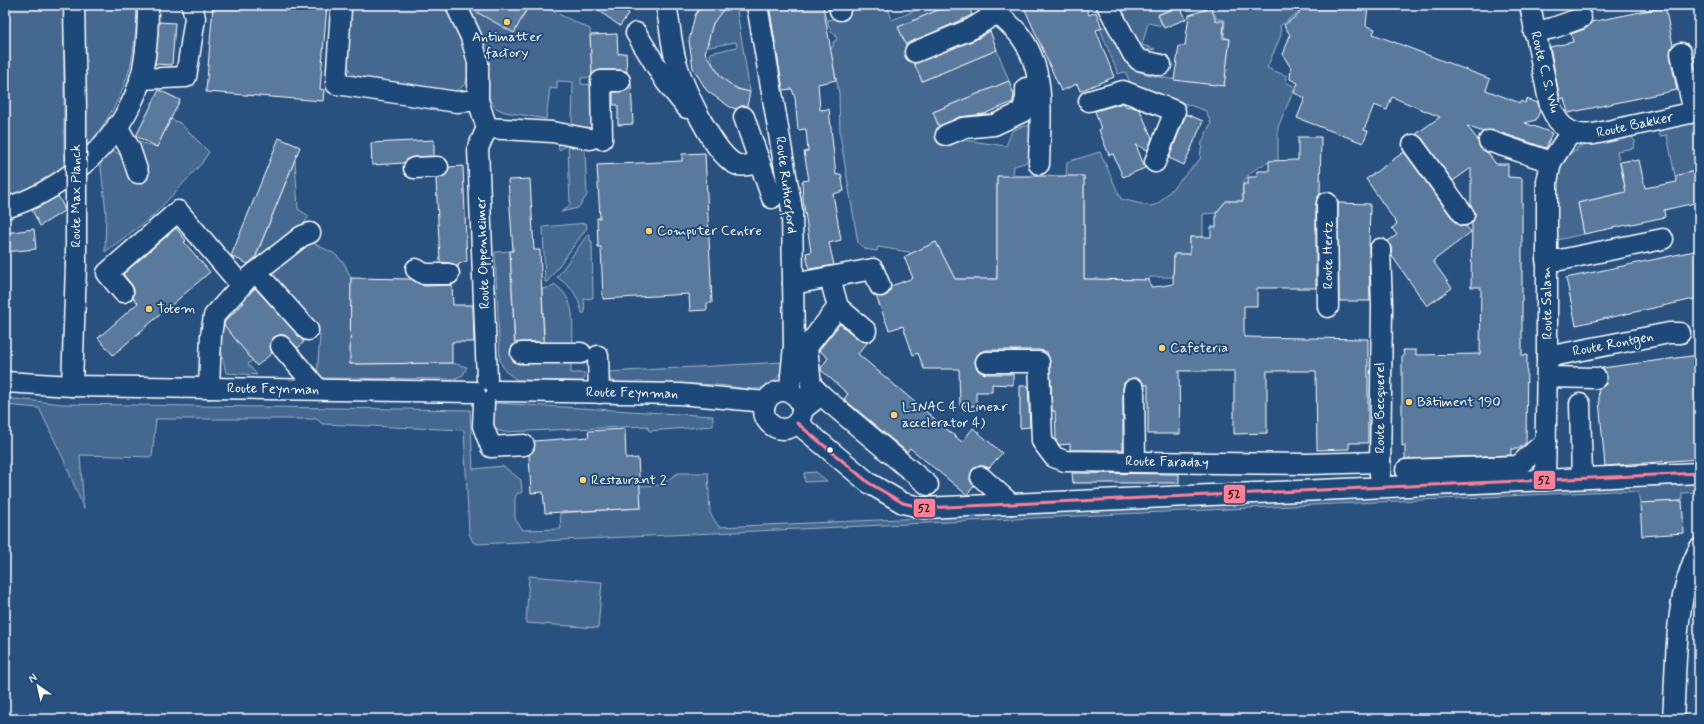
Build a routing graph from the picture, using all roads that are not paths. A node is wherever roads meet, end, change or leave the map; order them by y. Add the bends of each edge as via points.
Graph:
1 (74, 5) edge
2 (148, 5) edge
3 (192, 5) edge
4 (456, 5) edge
5 (666, 5) edge
6 (757, 5) edge
7 (1107, 5) edge
8 (1530, 5) edge
9 (992, 8) edge
10 (341, 9) dead end
11 (1581, 18) dead end
12 (1534, 32) junction
13 (636, 33) dead end
14 (915, 52) dead end
15 (1681, 53) dead end
16 (1161, 65) dead end
17 (140, 79) junction
18 (620, 81) dead end
19 (1026, 88) dead end
20 (478, 100) junction
21 (1089, 101) dead end
22 (1696, 112) edge
23 (744, 117) dead end
24 (705, 124) junction
25 (117, 126) junction
26 (487, 128) junction
27 (1571, 132) junction
28 (946, 135) dead end
29 (1489, 141) dead end
30 (1413, 145) dead end
31 (1155, 162) dead end
32 (1551, 162) junction
33 (759, 163) junction
34 (1039, 164) dead end
35 (438, 167) dead end
36 (414, 168) dead end
37 (138, 173) dead end
38 (1327, 203) dead end
39 (779, 207) junction
40 (5, 208) edge
41 (1464, 215) dead end
42 (310, 233) dead end
43 (1663, 239) dead end
44 (1380, 249) dead end
45 (1546, 260) junction
46 (416, 269) dead end
47 (256, 272) junction
48 (449, 274) dead end
49 (830, 278) junction
50 (793, 284) junction
51 (241, 285) junction
52 (880, 286) dead end
53 (123, 292) dead end
54 (838, 307) junction
55 (1328, 307) dead end
56 (308, 330) dead end
57 (866, 331) dead end
58 (1680, 333) dead end
59 (281, 346) dead end
60 (521, 353) dead end
61 (1547, 357) junction
62 (986, 362) dead end
63 (1547, 377) junction
64 (1596, 378) dead end
65 (5, 382) edge
66 (72, 386) junction
67 (209, 388) junction
68 (318, 389) junction
69 (1134, 389) dead end
70 (486, 391) junction
71 (787, 391) junction
72 (598, 393) junction
73 (821, 395) junction
74 (766, 402) junction
75 (1580, 404) dead end
76 (800, 416) junction
77 (1546, 441) junction
78 (524, 444) dead end
79 (1135, 462) junction
80 (1380, 462) junction
81 (1306, 464) junction
82 (1406, 470) dead end
83 (1699, 473) edge
84 (981, 477) dead end
85 (1582, 478) junction
86 (1545, 480) junction
87 (928, 485) dead end
88 (1381, 487) junction
89 (1305, 490) junction
90 (1011, 504) junction
91 (1699, 549) edge
92 (1673, 719) edge

1 - 66 street, Route Max Planck, bridge via 76,265
2 - 17 street
3 - 17 street via 196,18 186,77
4 - 20 street via 471,37 478,62
5 - 24 street via 676,61 684,86
6 - 39 street, Route Rutherford
7 - 16 street via 1133,54 1139,60
8 - 12 street, Route C. S. Wu
9 - 14 street via 971,29
9 - 34 street via 1017,33 1028,49 1036,68 1041,97
10 - 20 street via 336,84 457,102
11 - 12 street
12 - 27 street, Route C. S. Wu via 1550,106 1557,120
13 - 24 street via 666,82 682,103
15 - 22 street
17 - 25 street via 131,104
18 - 26 street via 601,81 596,139 552,132
19 - 28 street via 1022,112 994,125 963,128
20 - 26 street
21 - 31 street via 1123,91 1175,111
22 - 27 street, Route Bakker via 1594,134
23 - 33 street
24 - 33 street via 723,156 738,166
25 - 37 street via 130,149
25 - 40 street via 70,176 24,203
26 - 70 street, Route Oppenheimer via 478,148
27 - 32 street, Route Salam
29 - 32 street
30 - 41 street
32 - 45 street, Route Salam via 1547,182
33 - 39 street
35 - 36 street
38 - 55 street, Route Hertz
39 - 50 street, Route Rutherford
42 - 47 street via 302,236
43 - 45 street via 1560,260
44 - 80 street, Route Becquerel
45 - 61 street, Route Salam
46 - 48 street via 424,274
47 - 51 street
47 - 56 street
49 - 50 street
49 - 52 street via 873,269
49 - 54 street
50 - 71 street, Route Rutherford via 794,346 790,386
51 - 53 street via 178,211 107,273
51 - 67 street via 214,316
54 - 57 street
54 - 73 street via 807,347 811,385
58 - 61 street, Route Rontgen via 1669,332
59 - 68 street
60 - 72 street via 589,354
61 - 63 street, Route Salam
62 - 79 street, Route Faraday via 1039,362 1040,431 1042,441 1054,457 1065,461
63 - 64 street
63 - 77 street, Route Salam
65 - 66 street, Route Feynman
66 - 67 street, Route Feynman
67 - 68 street, Route Feynman
68 - 70 street, Route Feynman
69 - 79 street
70 - 72 street, Route Feynman
70 - 78 street, Route Oppenheimer via 483,426 491,447
71 - 74 street via 777,391
71 - 76 street via 798,397
72 - 74 street, Route Feynman via 680,394
73 - 76 street
73 - 87 street
74 - 76 street via 764,414 773,426 788,428
75 - 85 street
76 - 90 street via 869,483 903,503 924,508
77 - 82 street via 1518,466
77 - 86 street, Route Salam
79 - 81 street, Route Faraday
80 - 81 street, Route Faraday
80 - 88 street, Route Becquerel
81 - 89 street
83 - 85 street
84 - 90 street
85 - 86 street
86 - 88 street
88 - 89 street
89 - 90 street
91 - 92 street via 1682,600

